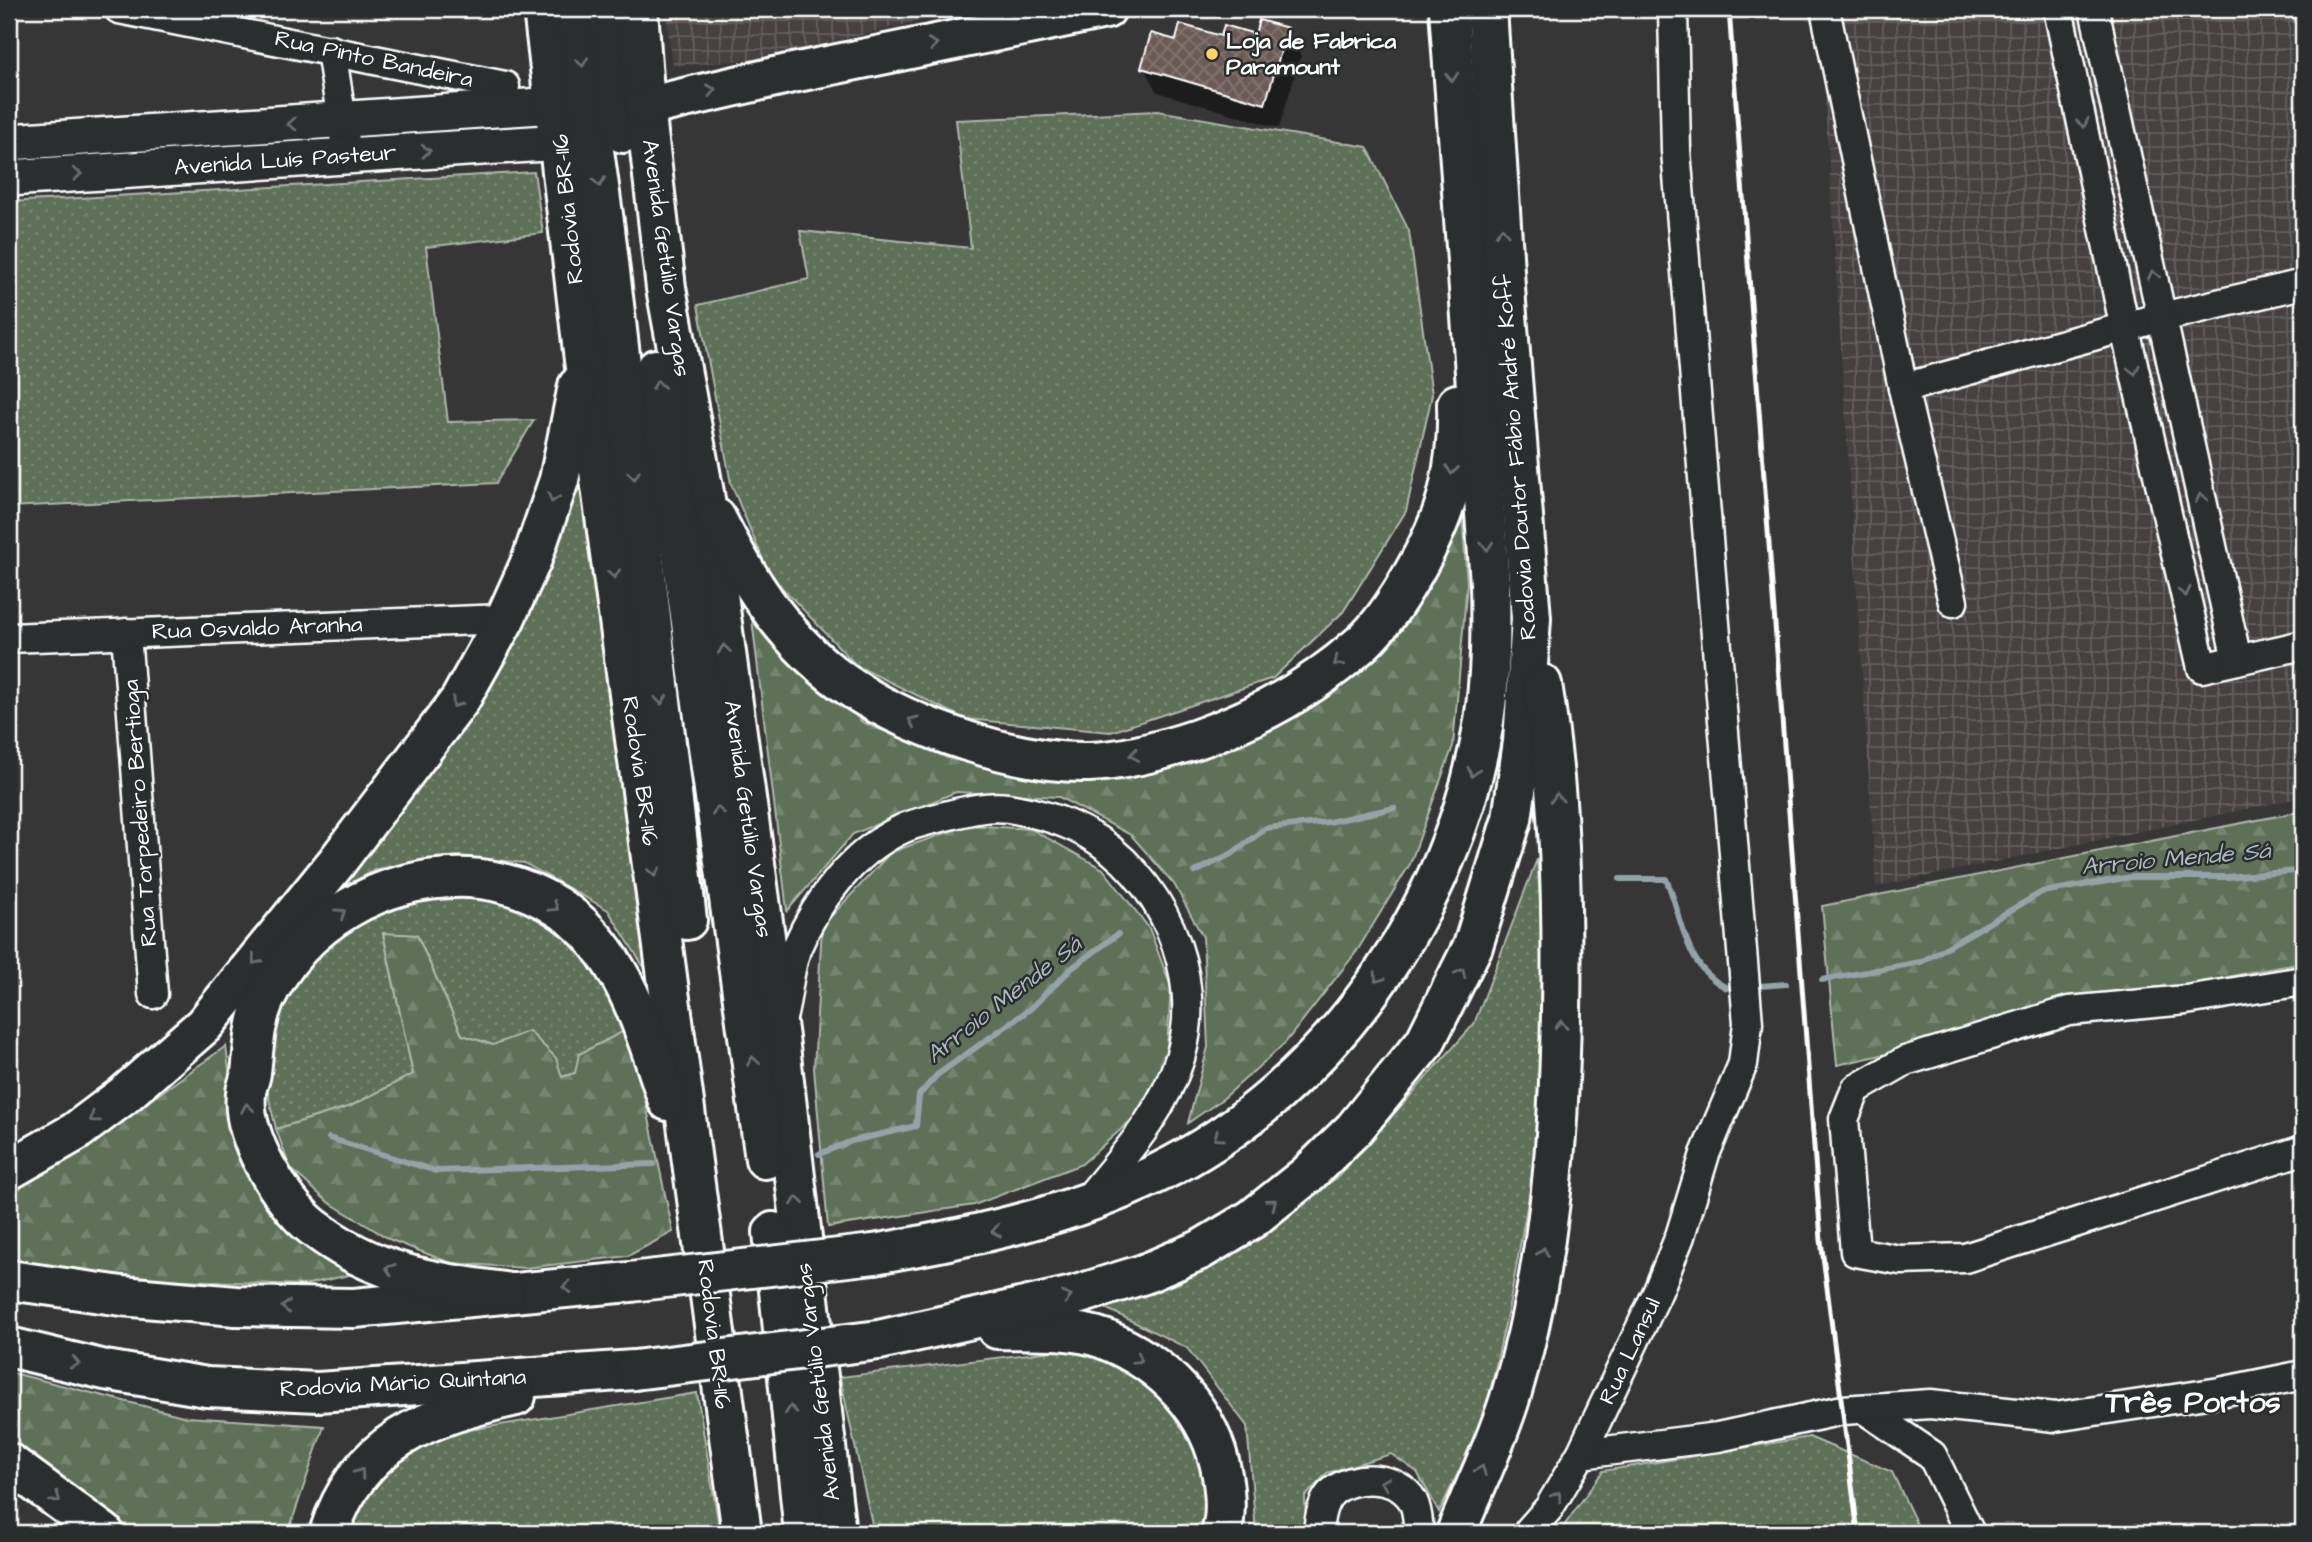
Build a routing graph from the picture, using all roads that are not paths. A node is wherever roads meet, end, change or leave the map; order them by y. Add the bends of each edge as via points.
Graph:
1 (119, 9) edge
2 (543, 9) edge
3 (574, 9) edge
4 (607, 9) edge
5 (638, 9) edge
6 (1106, 9) edge
7 (1449, 9) edge
8 (1487, 9) edge
9 (1673, 9) edge
10 (1825, 9) edge
11 (2058, 9) edge
12 (2094, 9) edge
13 (331, 50) junction
14 (2111, 85) junction
15 (505, 86) dead end
16 (2076, 93) junction
17 (645, 107) junction
18 (342, 121) junction
19 (559, 123) junction
20 (9, 142) edge
21 (347, 157) junction
22 (2127, 159) junction
23 (2092, 167) junction
24 (9, 178) edge
25 (2303, 284) edge
26 (1469, 307) junction
27 (2162, 317) junction
28 (2125, 329) junction
29 (584, 360) junction
30 (1903, 387) junction
31 (704, 493) junction
32 (1953, 602) dead end
33 (1531, 618) junction
34 (505, 619) junction
35 (126, 633) junction
36 (9, 638) edge
37 (2303, 645) edge
38 (2237, 660) junction
39 (2303, 981) edge
40 (153, 994) dead end
41 (779, 1038) junction
42 (2303, 1150) edge
43 (9, 1170) edge
44 (693, 1175) junction
45 (1085, 1203) junction
46 (9, 1280) edge
47 (505, 1292) junction
48 (929, 1328) junction
49 (9, 1347) edge
50 (634, 1370) junction
51 (2303, 1375) edge
52 (1864, 1409) junction
53 (828, 1452) junction
54 (1581, 1454) junction
55 (9, 1463) edge
56 (798, 1478) junction
57 (733, 1488) junction
58 (104, 1533) edge
59 (329, 1533) edge
60 (726, 1533) edge
61 (742, 1533) edge
62 (760, 1533) edge
63 (804, 1533) edge
64 (815, 1533) edge
65 (836, 1533) edge
66 (853, 1533) edge
67 (1221, 1533) edge
68 (1318, 1533) edge
69 (1419, 1533) edge
70 (1456, 1533) edge
71 (1527, 1533) edge
72 (1969, 1533) edge

1 - 13 street, Rua Pinto Bandeira
2 - 19 highway, Rodovia BR-116
3 -> 62 highway, Rodovia BR-116 via 605,229
56 -> 4 highway via 762,1128
5 - 17 highway, Avenida Getúlio Vargas
17 -> 6 highway
7 -> 26 highway, Rodovia Doutor Fábio André Koff
33 -> 8 highway, Rodovia Doutor Fábio André Koff
9 - 54 street, Rua Lansul via 1676,151 1748,1023 1743,1064 1706,1154 1680,1236
10 - 30 street
11 - 16 street
12 - 14 street
13 - 15 street, Rua Pinto Bandeira
13 - 18 street
14 - 16 street
14 - 22 street
16 -> 23 street
17 - 31 highway, Avenida Getúlio Vargas via 666,288
18 - 19 main road, Avenida Luís Pasteur
18 -> 20 main road, Avenida Luís Pasteur
18 - 21 street
21 -> 19 main road, Avenida Luís Pasteur
19 - 29 highway, Rodovia BR-116
24 -> 21 main road, Avenida Luís Pasteur
22 - 23 street
27 -> 22 street
23 - 28 street
25 - 27 street
26 -> 31 highway via 1456,337 1458,422 1449,490 1398,598 1363,643 1300,692 1235,726 1168,749 1089,762 1024,755 957,740 853,689 779,622 744,573
26 -> 45 highway, Rodovia Doutor Fábio André Koff via 1491,653 1484,721 1453,838 1389,963 1345,1023 1301,1069 1254,1112 1203,1148 1158,1173
27 - 28 street
38 -> 27 street
28 - 30 street
28 -> 38 street via 2202,668
29 -> 34 highway via 559,481
29 -> 44 highway, Rodovia BR-116
30 - 32 street
41 -> 31 highway, Avenida Getúlio Vargas
48 -> 33 highway, Rodovia Doutor Fábio André Koff via 1073,1296 1200,1250 1252,1219 1354,1129 1424,1042 1473,946 1512,819 1523,742
70 -> 33 highway via 1511,1397 1533,1310 1558,1147 1563,914 1555,765
34 - 35 street, Rua Osvaldo Aranha
34 -> 43 highway via 460,699 336,863 204,1025 75,1132
35 - 36 street, Rua Osvaldo Aranha
35 - 40 street, Rua Torpedeiro Bertioga
37 - 38 street
39 - 42 street via 2186,1000 2069,1011 1905,1061 1856,1089 1844,1119 1855,1252 1900,1260 1965,1258
41 - 45 street via 796,948 841,875 873,846 901,829 967,810 1006,808 1084,832 1128,869 1162,911 1184,966 1188,992 1181,1056 1167,1091 1152,1120
53 -> 41 highway, Avenida Getúlio Vargas
47 -> 44 highway via 422,1281 346,1251 310,1226 281,1192 260,1156 245,1095 264,1001 284,968 310,939 369,895 405,882 486,879 521,887 586,930 619,974 641,1019
44 - 57 highway, Rodovia BR-116
45 -> 47 highway, Rodovia Doutor Fábio André Koff, bridge via 1010,1228 874,1254
47 -> 46 highway via 354,1308 249,1306 122,1296
48 - 50 highway, Rodovia Doutor Fábio André Koff, bridge via 879,1340
48 -> 67 highway via 1055,1330 1103,1339 1171,1380 1194,1404 1219,1456 1225,1490
49 -> 50 highway, Rodovia Mário Quintana via 105,1370 207,1387 318,1392
59 -> 50 highway via 363,1468 392,1440 432,1419 477,1405
51 - 52 street via 2054,1417 1930,1404
52 - 54 street via 1718,1437
52 - 72 street via 1932,1455
53 - 65 highway, Avenida Getúlio Vargas
53 - 66 highway
71 -> 54 street, Rua Lansul via 1549,1508
55 -> 58 highway
56 - 63 highway
56 - 64 highway
57 - 60 highway
57 - 61 highway, Rodovia BR-116
69 -> 68 street via 1413,1501 1399,1486 1380,1479 1359,1481 1330,1494 1321,1511

